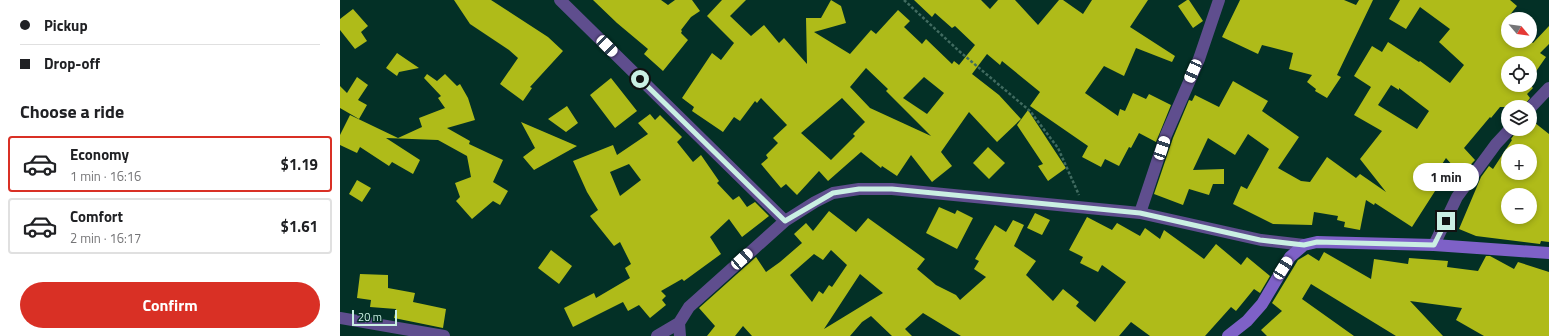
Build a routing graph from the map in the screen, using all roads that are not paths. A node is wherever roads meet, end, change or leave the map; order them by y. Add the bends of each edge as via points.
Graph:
1 (560, 0) edge
2 (1219, 0) edge
3 (1549, 88) edge
4 (1537, 101) edge
5 (1503, 136) edge
6 (1140, 213) junction
7 (785, 221) junction
8 (1304, 245) junction
9 (1434, 245) junction
10 (1549, 253) edge
11 (340, 318) edge
12 (679, 323) junction
13 (1233, 335) edge
14 (444, 336) edge
15 (656, 336) edge
16 (680, 336) edge

1 - 7 street
2 - 6 street via 1199,59 1166,134
3 - 4 street
5 - 9 street via 1457,197
6 - 7 street via 892,189 859,189 833,193
6 - 8 street via 1260,240
7 - 12 street via 689,307
8 - 9 main road via 1317,242
8 - 13 main road via 1290,257 1262,304
9 - 10 main road
11 - 14 street
12 - 15 street
12 - 16 street

